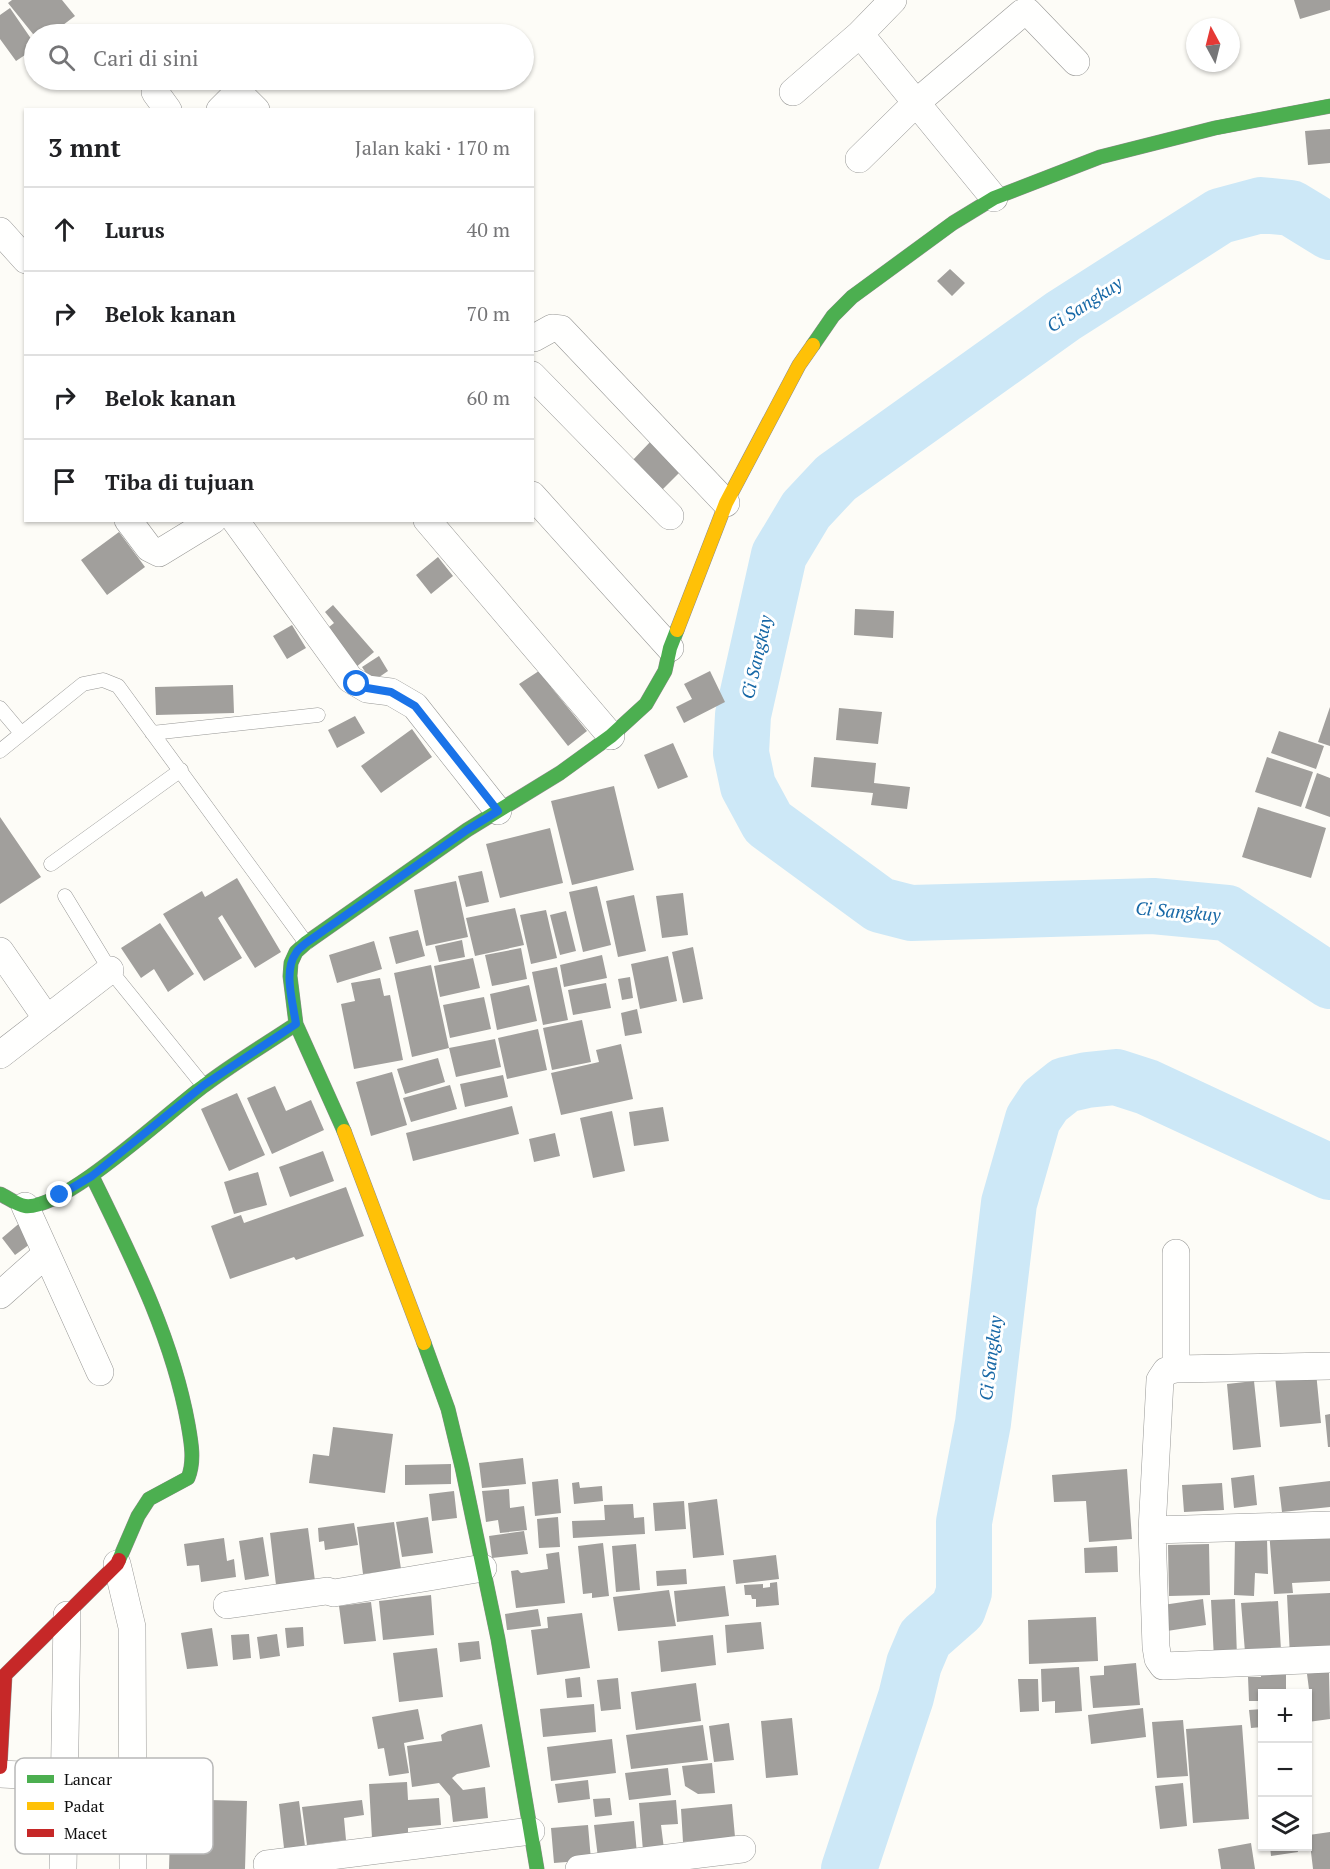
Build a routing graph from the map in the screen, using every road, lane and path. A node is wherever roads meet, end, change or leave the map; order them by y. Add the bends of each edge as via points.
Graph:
1 (893, 0) edge
2 (860, 34) junction
3 (1076, 62) dead end
4 (793, 92) dead end
5 (917, 102) junction
6 (1330, 106) edge
7 (222, 108) edge
8 (254, 108) edge
9 (859, 159) dead end
10 (994, 198) junction
11 (0, 231) edge
12 (24, 258) edge
13 (534, 338) dead end
14 (534, 377) edge
15 (534, 497) edge
16 (726, 503) junction
17 (670, 516) dead end
18 (130, 522) edge
19 (210, 522) edge
20 (236, 522) edge
21 (429, 522) edge
22 (670, 648) junction
23 (0, 708) edge
24 (318, 715) dead end
25 (21, 733) junction
26 (152, 733) junction
27 (611, 736) junction
28 (0, 751) edge
29 (181, 770) junction
30 (498, 811) junction
31 (51, 864) dead end
32 (65, 896) dead end
33 (306, 943) junction
34 (0, 951) edge
35 (110, 970) junction
36 (47, 1019) junction
37 (296, 1024) junction
38 (0, 1055) edge
39 (204, 1085) junction
40 (92, 1176) junction
41 (0, 1194) edge
42 (25, 1206) junction
43 (1176, 1253) dead end
44 (46, 1254) junction
45 (0, 1295) edge
46 (1330, 1366) edge
47 (1176, 1369) junction
48 (100, 1372) dead end
49 (1330, 1525) edge
50 (1152, 1530) junction
51 (117, 1564) junction
52 (483, 1568) junction
53 (227, 1605) dead end
54 (67, 1615) junction
55 (1330, 1659) edge
56 (64, 1758) edge
57 (133, 1758) edge
58 (0, 1767) edge
59 (0, 1774) edge
60 (15, 1775) edge
61 (531, 1831) junction
62 (741, 1849) dead end
63 (63, 1854) edge
64 (133, 1854) edge
65 (267, 1864) dead end
66 (63, 1869) edge
67 (133, 1869) edge
68 (537, 1869) edge
69 (579, 1869) edge

1 - 2 street
2 - 4 street
2 - 5 street
3 - 5 street via 1028,12 1022,12
5 - 9 street
5 - 10 street
6 - 10 street via 1215,128 1100,157
7 - 8 street via 241,95
10 - 16 street via 896,264 833,316 799,365
11 - 12 street
13 - 16 street via 552,328 561,329
14 - 17 street
15 - 22 street
16 - 22 street
18 - 19 street via 149,548 159,554
20 - 30 street via 350,679 367,688 391,692 415,706
21 - 27 street
22 - 27 street via 665,671 646,704
23 - 25 lane
24 - 26 lane
25 - 26 lane via 83,684 103,680 118,686
25 - 28 lane
26 - 29 lane
27 - 30 street
29 - 31 lane
29 - 33 lane
30 - 33 street
32 - 35 lane
33 - 37 street via 296,952 291,969
34 - 36 street
35 - 36 street
35 - 39 lane
36 - 38 street
37 - 39 street
37 - 52 street via 351,1147 448,1409
39 - 40 street
40 - 42 street via 60,1195
40 - 51 street via 146,1286 176,1371 193,1461 188,1478 143,1506
41 - 42 street
42 - 44 street
43 - 47 street
44 - 45 street
44 - 48 street
46 - 47 street
47 - 50 street via 1166,1371 1160,1380
49 - 50 street
50 - 55 street via 1156,1647 1163,1666
51 - 54 street
51 - 57 street via 132,1627
52 - 53 street via 334,1593
52 - 61 street
54 - 56 street
54 - 58 street via 5,1674
59 - 60 street
61 - 65 street
61 - 68 street
62 - 69 street
63 - 66 street
64 - 67 street

